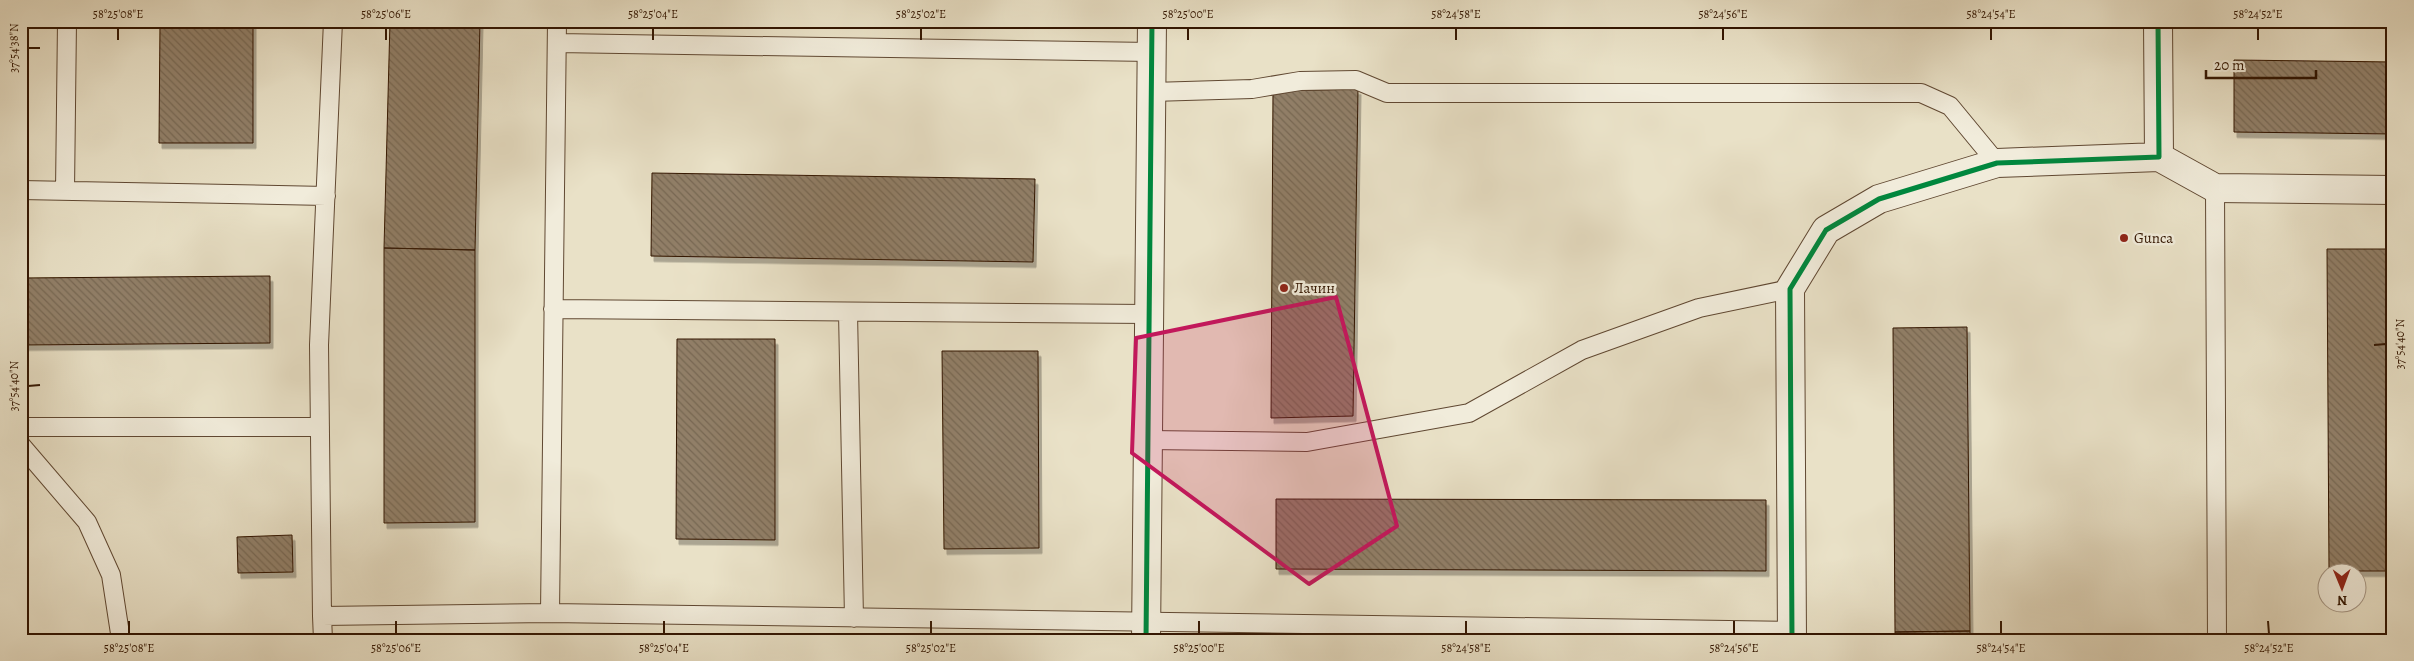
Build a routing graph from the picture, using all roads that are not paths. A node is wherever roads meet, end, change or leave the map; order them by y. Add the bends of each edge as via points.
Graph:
1 (67, 21) edge
2 (333, 21) edge
3 (557, 21) edge
4 (1152, 21) edge
5 (2158, 21) edge
6 (556, 43) junction
7 (1152, 52) junction
8 (1152, 92) junction
9 (2160, 157) junction
10 (1997, 163) junction
11 (2215, 188) junction
12 (21, 190) edge
13 (2393, 190) edge
14 (65, 191) junction
15 (326, 196) junction
16 (1790, 289) junction
17 (554, 309) junction
18 (848, 312) junction
19 (1149, 314) junction
20 (21, 427) edge
21 (320, 427) junction
22 (1148, 440) junction
23 (21, 445) edge
24 (550, 613) junction
25 (322, 616) junction
26 (854, 618) junction
27 (1146, 631) edge
28 (1792, 635) edge
29 (121, 640) edge
30 (323, 640) edge
31 (2217, 640) edge

1 - 14 lane
2 - 15 lane
3 - 6 lane
4 - 7 street
5 - 9 street
6 - 7 lane
6 - 17 lane
7 - 8 street
8 - 10 lane via 1252,89 1300,81 1356,80 1386,93 1921,93 1950,106
8 - 19 street
9 - 10 street
9 - 11 street
10 - 16 street via 1878,199 1826,230
11 - 13 street
11 - 31 lane
12 - 14 lane
14 - 15 lane
15 - 21 lane via 319,345
16 - 22 lane via 1699,308 1582,350 1469,413 1307,442
16 - 28 street
17 - 18 lane
17 - 24 lane
18 - 19 lane
18 - 26 lane
19 - 22 street
20 - 21 lane
21 - 25 lane
22 - 27 street
23 - 29 lane via 87,522 111,576
24 - 25 lane
24 - 26 lane
25 - 30 lane
26 - 27 lane
27 - 28 lane

